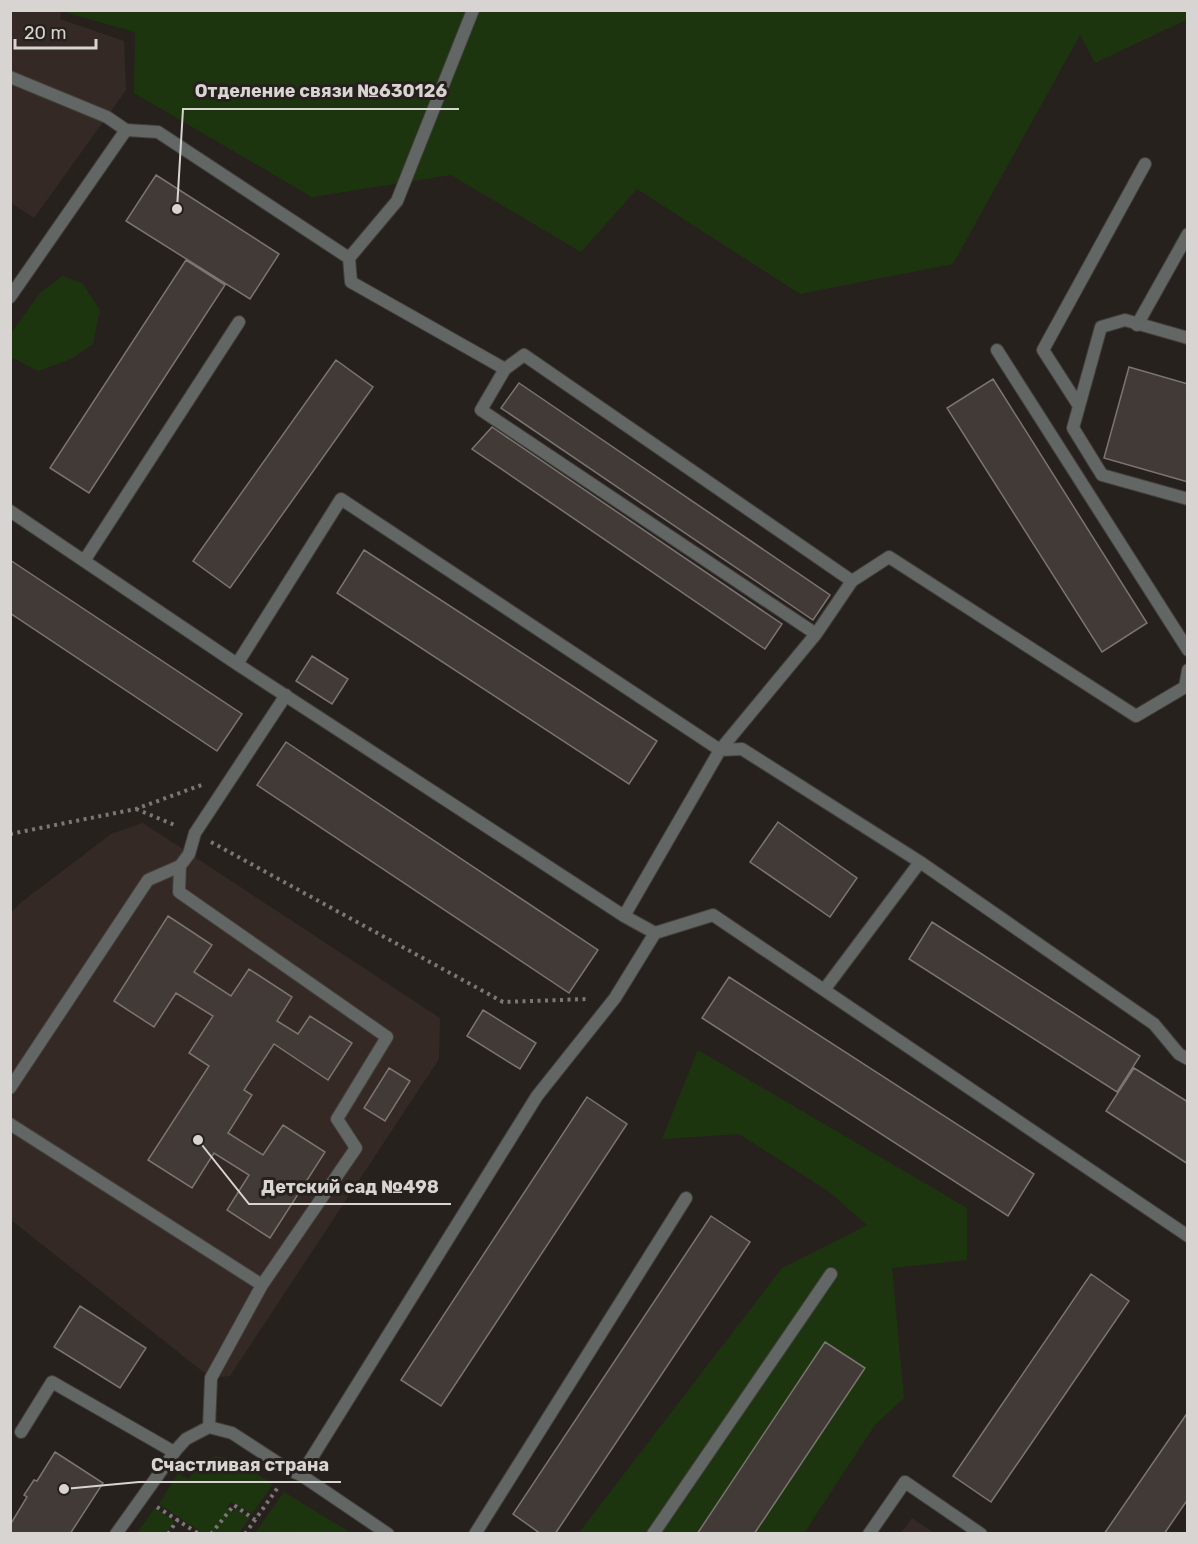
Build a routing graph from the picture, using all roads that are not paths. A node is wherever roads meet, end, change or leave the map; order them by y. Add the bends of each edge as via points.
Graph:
1 (473, 10) edge
2 (10, 77) edge
3 (126, 130) junction
4 (1145, 164) dead end
5 (1188, 234) edge
6 (350, 258) junction
7 (10, 297) edge
8 (239, 322) dead end
9 (1137, 325) junction
10 (1188, 338) edge
11 (998, 350) dead end
12 (505, 369) junction
13 (1080, 406) junction
14 (1188, 499) edge
15 (10, 511) edge
16 (84, 561) junction
17 (852, 581) junction
18 (816, 634) junction
19 (1188, 650) edge
20 (237, 664) junction
21 (1188, 670) edge
22 (286, 695) junction
23 (720, 750) junction
24 (920, 862) junction
25 (180, 866) junction
26 (624, 916) junction
27 (654, 933) junction
28 (824, 990) junction
29 (1188, 1059) edge
30 (10, 1088) edge
31 (10, 1124) edge
32 (686, 1198) dead end
33 (1188, 1236) edge
34 (831, 1274) dead end
35 (262, 1285) junction
36 (209, 1427) junction
37 (21, 1432) dead end
38 (174, 1452) junction
39 (295, 1473) junction
40 (116, 1533) edge
41 (388, 1533) edge
42 (475, 1533) edge
43 (653, 1533) edge
44 (869, 1533) edge
45 (981, 1533) edge

1 - 6 street via 397,201
2 - 3 street via 107,117
3 - 6 street via 158,132
3 - 7 street
4 - 13 street via 1043,350
5 - 9 street
6 - 12 street via 351,282
8 - 16 street
9 - 10 street
9 - 13 street via 1125,320 1101,327
11 - 19 street
12 - 17 street via 524,355
12 - 18 street via 482,410
13 - 14 street via 1073,428 1102,475
15 - 16 street
16 - 20 street
17 - 18 street
17 - 21 street via 889,557 1136,716 1185,687
18 - 23 street
20 - 22 street
20 - 23 street via 341,499
22 - 25 street via 195,833 189,854
22 - 26 street
23 - 24 street via 742,749
23 - 26 street
24 - 28 street
24 - 29 street via 1154,1024
25 - 30 street via 148,880
25 - 35 street via 179,892 387,1037 337,1119 356,1148
26 - 27 street
27 - 28 street via 713,915
27 - 39 street via 615,998 537,1096
28 - 33 street
31 - 35 street
32 - 42 street
34 - 43 street
35 - 36 street via 212,1378
36 - 38 street via 186,1439
36 - 39 street via 232,1433
37 - 38 street via 52,1383
38 - 40 street
39 - 41 street
44 - 45 street via 905,1482

